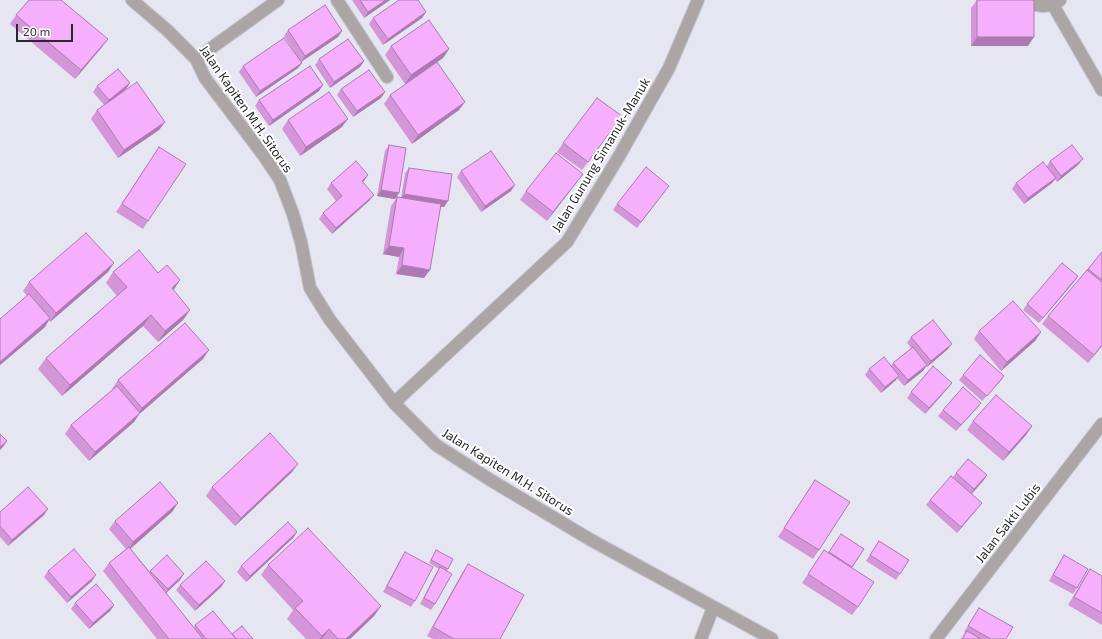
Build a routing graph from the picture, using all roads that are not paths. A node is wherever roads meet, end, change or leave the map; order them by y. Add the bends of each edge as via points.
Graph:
1 (132, 0) edge
2 (278, 0) edge
3 (337, 0) edge
4 (698, 0) edge
5 (1005, 0) edge
6 (1056, 2) edge
7 (196, 59) junction
8 (387, 77) dead end
9 (1102, 90) edge
10 (394, 403) junction
11 (1102, 424) edge
12 (713, 608) junction
13 (701, 639) edge
14 (772, 639) edge
15 (936, 639) edge

1 - 7 street, Jalan Kapiten M.H. Sitorus
2 - 7 street
3 - 8 street
4 - 10 street, Jalan Gunung Simanuk-Manuk via 669,68 567,242
5 - 6 street via 1025,4
6 - 9 street
7 - 10 street, Jalan Kapiten M.H. Sitorus via 205,78 280,180 301,242 310,288 330,320
10 - 12 street, Jalan Kapiten M.H. Sitorus via 436,445 492,481
11 - 15 street, Jalan Sakti Lubis
12 - 13 street
12 - 14 street, Jalan Kapiten M.H. Sitorus

